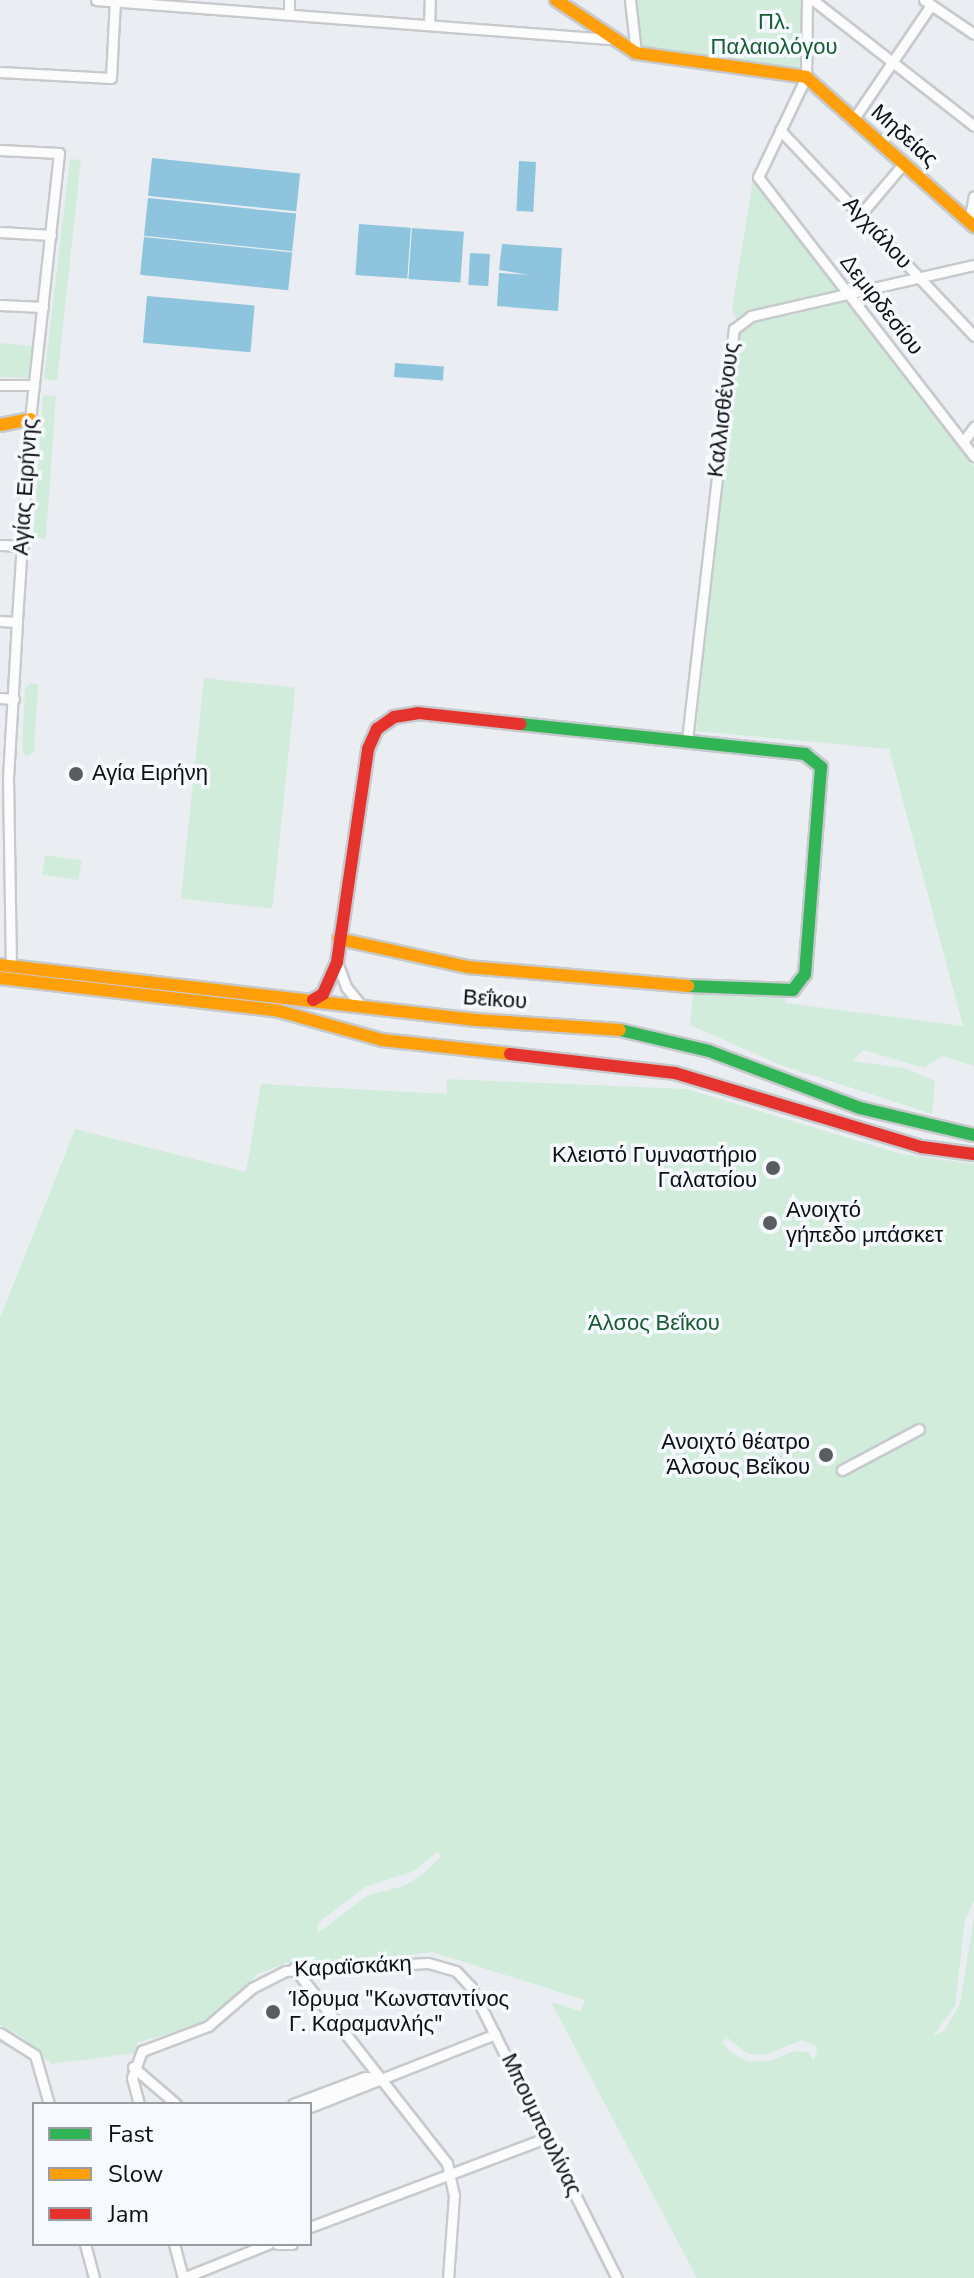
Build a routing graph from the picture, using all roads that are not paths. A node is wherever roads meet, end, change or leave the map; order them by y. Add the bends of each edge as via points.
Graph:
1 (96, 0) edge
2 (289, 0) edge
3 (430, 0) edge
4 (630, 0) edge
5 (807, 0) edge
6 (813, 0) edge
7 (115, 1) edge
8 (561, 2) edge
9 (928, 3) edge
10 (289, 12) junction
11 (429, 24) junction
12 (974, 34) edge
13 (609, 39) junction
14 (636, 53) junction
15 (891, 63) junction
16 (0, 72) edge
17 (806, 77) junction
18 (855, 117) junction
19 (974, 126) edge
20 (780, 130) junction
21 (0, 150) edge
22 (904, 163) junction
23 (974, 196) edge
24 (860, 215) junction
25 (971, 223) edge
26 (0, 232) edge
27 (51, 235) junction
28 (974, 265) edge
29 (918, 278) junction
30 (847, 295) junction
31 (0, 305) edge
32 (43, 307) junction
33 (974, 336) edge
34 (0, 385) edge
35 (34, 385) junction
36 (30, 419) junction
37 (0, 425) edge
38 (974, 427) edge
39 (963, 442) junction
40 (974, 456) edge
41 (0, 545) edge
42 (23, 546) junction
43 (0, 621) edge
44 (17, 622) junction
45 (0, 698) edge
46 (14, 699) junction
47 (687, 740) junction
48 (4, 778) edge
49 (5, 855) edge
50 (339, 939) junction
51 (5, 960) edge
52 (337, 962) junction
53 (0, 978) edge
54 (313, 1000) junction
55 (364, 1007) junction
56 (974, 1135) edge
57 (974, 1154) edge
58 (919, 1429) dead end
59 (842, 1470) dead end
60 (294, 1968) junction
61 (462, 1974) joint
62 (0, 2033) edge
63 (495, 2034) junction
64 (133, 2067) junction
65 (380, 2078) junction
66 (48, 2102) edge
67 (139, 2102) edge
68 (174, 2102) edge
69 (298, 2102) edge
70 (312, 2106) edge
71 (546, 2138) junction
72 (451, 2173) junction
73 (312, 2226) edge
74 (86, 2246) edge
75 (175, 2246) edge
76 (263, 2246) edge
77 (94, 2278) edge
78 (183, 2278) edge
79 (448, 2278) edge
80 (617, 2278) edge

1 - 7 street
2 - 10 street
3 - 11 street
4 - 14 street
5 - 17 street
6 - 15 street
7 - 10 street
7 - 16 street via 111,78
8 - 13 main road
9 - 12 street
9 - 15 street
10 - 11 street
11 - 13 street
13 - 14 main road
14 - 17 main road
15 - 18 street
15 - 19 street
17 - 18 main road, Μηδείας
17 - 20 street
18 - 22 main road, Μηδείας
20 - 24 street, Αγχιάλου
20 - 30 street, Δεμιρδεσίου via 758,177
21 - 27 street, Αγίας Ειρήνης via 59,153
22 - 24 street
22 - 25 main road, Μηδείας
23 - 25 street
24 - 29 street, Αγχιάλου
26 - 27 street
27 - 32 street, Αγίας Ειρήνης
28 - 29 street, Καλλισθένους
29 - 30 street, Καλλισθένους
29 - 33 street, Αγχιάλου
30 - 39 street, Δεμιρδεσίου
30 - 47 street, Καλλισθένους via 751,316 734,329
31 - 32 street
32 - 35 street, Αγίας Ειρήνης
34 - 35 street
35 - 36 street, Αγίας Ειρήνης
36 - 37 main road
36 - 42 street, Αγίας Ειρήνης
38 - 39 street
39 - 40 street, Δεμιρδεσίου
41 - 42 street
42 - 44 street, Αγίας Ειρήνης
43 - 44 street
44 - 46 street, Αγίας Ειρήνης
45 - 46 street
46 - 48 street, Αγίας Ειρήνης
47 - 50 main road via 418,713 388,721 373,735 368,749
47 - 50 main road via 805,754 821,767 805,974 793,990 663,985 467,967
48 - 49 street, Αγίας Ειρήνης
49 - 51 street, Αγίας Ειρήνης
50 - 52 main road
51 - 54 main road, Βεΐκου
52 - 54 main road via 323,994
52 - 55 street via 346,987
53 - 57 main road via 279,1011 382,1040 675,1073 922,1147
54 - 55 main road, Βεΐκου
55 - 56 main road, Βεΐκου via 633,1031 709,1051 860,1108
58 - 59 street
60 - 61 street, Καραϊσκάκη via 428,1963
60 - 64 street, Καραϊσκάκη via 262,1981 208,2026 149,2046
60 - 65 street
61 - 63 street, Μπουμπουλίνας
62 - 66 street via 35,2055
63 - 65 street
63 - 71 street, Μπουμπουλίνας
64 - 67 street
64 - 68 street
65 - 69 street via 365,2077
65 - 70 street
65 - 72 street via 443,2155
71 - 72 street
71 - 80 street, Μπουμπουλίνας
72 - 73 street
72 - 79 street
74 - 77 street
75 - 78 street
76 - 78 street

